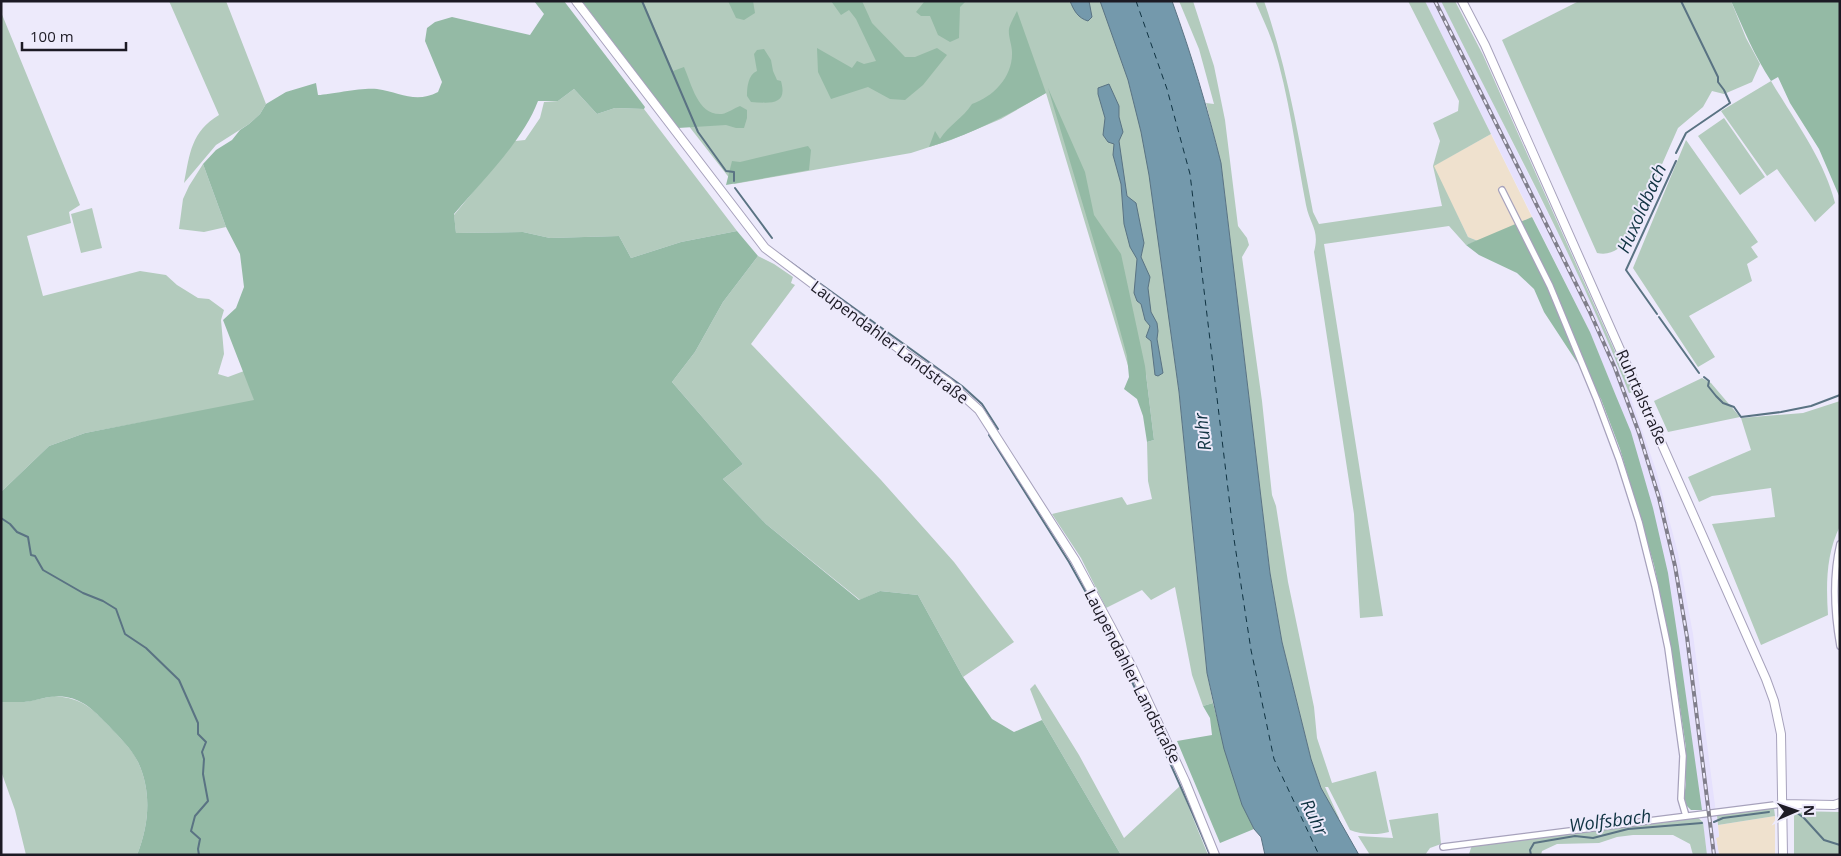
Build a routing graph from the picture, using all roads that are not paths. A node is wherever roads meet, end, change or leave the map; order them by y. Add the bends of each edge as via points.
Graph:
1 (576, 1) edge
2 (1462, 1) edge
3 (1502, 190) dead end
4 (1840, 544) edge
5 (1840, 646) edge
6 (1840, 803) edge
7 (1782, 804) junction
8 (1686, 816) junction
9 (1443, 847) dead end
10 (1215, 855) edge
11 (1783, 855) edge

1 - 10 main road, Laupendahler Landstraße via 765,248 948,382 979,410 1075,560 1114,632 1185,781
2 - 7 main road, Ruhrtalstraße via 1485,45 1766,679 1781,734
3 - 8 street via 1550,286 1597,400 1639,522 1668,648 1683,756 1681,799
4 - 5 street via 1834,585
6 - 7 main road
7 - 8 street
7 - 11 main road, Ruhrtalstraße
8 - 9 street

